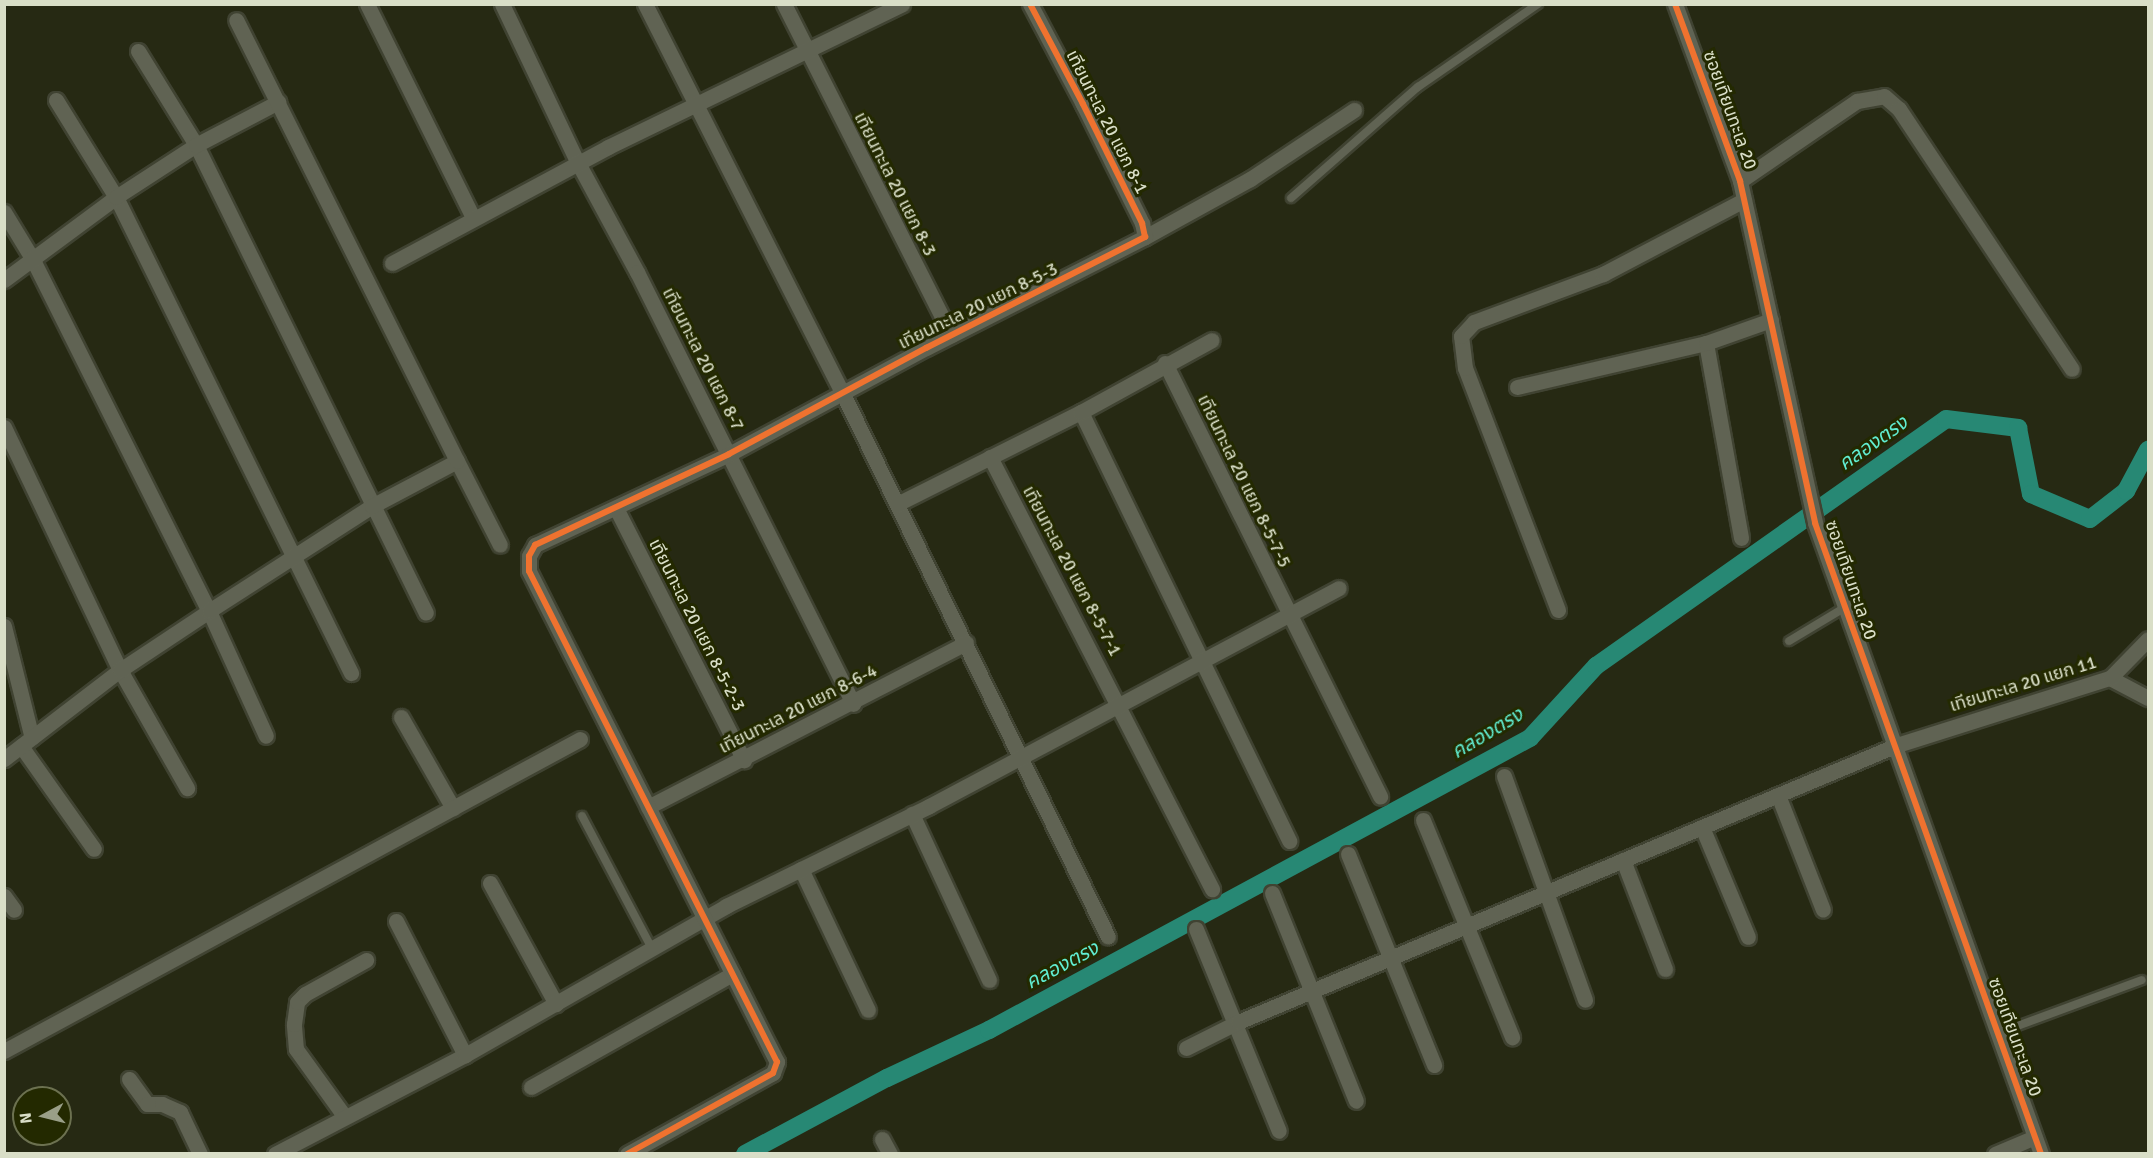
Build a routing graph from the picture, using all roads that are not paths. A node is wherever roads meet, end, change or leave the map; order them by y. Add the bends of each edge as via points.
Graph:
1 (367, 4) edge
2 (502, 4) edge
3 (645, 4) edge
4 (784, 4) edge
5 (902, 4) edge
6 (1030, 4) edge
7 (1538, 4) edge
8 (1675, 4) edge
9 (236, 20) dead end
10 (807, 48) junction
11 (138, 51) dead end
12 (56, 100) dead end
13 (278, 102) junction
14 (696, 104) junction
15 (1354, 110) dead end
16 (196, 145) junction
17 (578, 163) junction
18 (1740, 181) junction
19 (116, 197) junction
20 (1291, 198) dead end
21 (1744, 200) junction
22 (4, 212) edge
23 (473, 218) junction
24 (1145, 237) junction
25 (32, 258) junction
26 (392, 263) dead end
27 (4, 280) edge
28 (1771, 320) junction
29 (951, 335) junction
30 (1212, 340) dead end
31 (1706, 342) junction
32 (1165, 363) junction
33 (2072, 369) dead end
34 (1517, 387) dead end
35 (842, 392) junction
36 (1081, 412) junction
37 (4, 427) edge
38 (729, 453) junction
39 (990, 457) junction
40 (458, 461) junction
41 (897, 504) junction
42 (372, 506) junction
43 (616, 508) junction
44 (1740, 538) dead end
45 (500, 545) dead end
46 (291, 557) junction
47 (1339, 588) dead end
48 (1844, 608) junction
49 (1557, 610) dead end
50 (209, 611) junction
51 (426, 613) dead end
52 (1288, 615) junction
53 (4, 626) edge
54 (2148, 639) edge
55 (1789, 641) dead end
56 (966, 643) junction
57 (1202, 661) junction
58 (120, 670) junction
59 (351, 673) dead end
60 (2110, 678) junction
61 (2148, 698) edge
62 (853, 704) junction
63 (1120, 704) junction
64 (401, 717) dead end
65 (266, 736) dead end
66 (580, 740) dead end
67 (27, 742) junction
68 (1897, 745) junction
69 (1021, 757) junction
70 (4, 759) edge
71 (744, 760) junction
72 (1504, 776) dead end
73 (187, 788) dead end
74 (1778, 795) junction
75 (1380, 797) dead end
76 (648, 807) junction
77 (453, 808) junction
78 (912, 814) junction
79 (582, 816) dead end
80 (1423, 820) dead end
81 (1702, 827) junction
82 (1289, 841) dead end
83 (94, 849) dead end
84 (1348, 854) dead end
85 (1623, 860) junction
86 (801, 869) junction
87 (490, 883) dead end
88 (1212, 889) dead end
89 (1272, 893) dead end
90 (1544, 893) junction
91 (4, 896) edge
92 (14, 910) dead end
93 (1824, 910) dead end
94 (704, 919) junction
95 (396, 921) dead end
96 (1469, 926) junction
97 (1196, 929) dead end
98 (1108, 937) dead end
99 (1748, 937) dead end
100 (652, 949) junction
101 (1389, 958) junction
102 (366, 960) dead end
103 (1665, 969) dead end
104 (732, 974) junction
105 (989, 980) dead end
106 (2142, 980) dead end
107 (1312, 991) junction
108 (1585, 1000) dead end
109 (556, 1004) junction
110 (868, 1010) dead end
111 (1238, 1022) junction
112 (1998, 1033) junction
113 (1512, 1037) dead end
114 (1186, 1048) dead end
115 (4, 1051) edge
116 (465, 1055) junction
117 (1434, 1065) dead end
118 (129, 1078) dead end
119 (531, 1087) dead end
120 (1356, 1101) dead end
121 (345, 1117) junction
122 (1280, 1131) dead end
123 (2035, 1137) junction
124 (882, 1139) dead end
125 (1996, 1153) edge
126 (200, 1154) edge
127 (275, 1154) edge
128 (627, 1154) edge
129 (890, 1154) edge
130 (2040, 1154) edge

1 - 23 street
2 - 17 street, เทียนทะเล 20 แยก 8-7
3 - 14 street
4 - 10 street, เทียนทะเล 20 แยก 8-3
5 - 10 street
6 - 24 street, เทียนทะเล 20 แยก 8-1 via 1142,222
7 - 20 lane via 1418,87
8 - 18 street, ซอยเทียนทะเล 20
9 - 13 street
10 - 14 street
10 - 29 street, เทียนทะเล 20 แยก 8-3 via 853,148
11 - 16 street
12 - 19 street
13 - 16 street
13 - 40 street
14 - 17 street
14 - 35 street
15 - 24 street via 1250,179
16 - 19 street
16 - 42 street
17 - 23 street
17 - 38 street, เทียนทะเล 20 แยก 8-7
18 - 21 street, ซอยเทียนทะเล 20
18 - 33 street via 1857,101 1884,96 1899,109
19 - 25 street
19 - 46 street
21 - 28 street, ซอยเทียนทะเล 20
21 - 49 street via 1603,274 1474,322 1461,336 1464,368
22 - 25 street
23 - 26 street
24 - 29 street, เทียนทะเล 20 แยก 8-5-3
25 - 27 street
25 - 50 street
28 - 31 street
28 - 48 street, ซอยเทียนทะเล 20 via 1815,523
29 - 35 street, เทียนทะเล 20 แยก 8-5-3
30 - 32 street
31 - 34 street
31 - 44 street
32 - 36 street
32 - 52 street, เทียนทะเล 20 แยก 8-5-7-5
35 - 38 street, เทียนทะเล 20 แยก 8-5-3
35 - 41 street
36 - 39 street
36 - 57 street
37 - 58 street
38 - 43 street, เทียนทะเล 20 แยก 8-5-3
38 - 62 street, เทียนทะเล 20 แยก 8-7
39 - 41 street
39 - 63 street, เทียนทะเล 20 แยก 8-5-7-1
40 - 42 street
40 - 45 street
41 - 56 street
42 - 46 street
42 - 51 street
43 - 71 street, เทียนทะเล 20 แยก 8-5-2-3
43 - 76 street, เทียนทะเล 20 แยก 8-5-3 via 536,545 529,556 529,571
46 - 50 street
46 - 59 street
47 - 52 street
48 - 55 lane
48 - 68 street, ซอยเทียนทะเล 20
50 - 58 street
50 - 65 street
52 - 57 street
52 - 75 street, เทียนทะเล 20 แยก 8-5-7-5
53 - 67 street
54 - 60 street, เทียนทะเล 20 แยก 11
56 - 62 street, เทียนทะเล 20 แยก 8-6-4
56 - 69 street
57 - 63 street
57 - 82 street
58 - 67 street
58 - 73 street
60 - 61 street
60 - 68 street, เทียนทะเล 20 แยก 11
62 - 71 street, เทียนทะเล 20 แยก 8-6-4
63 - 69 street
63 - 88 street, เทียนทะเล 20 แยก 8-5-7-1
64 - 77 street
66 - 77 street
67 - 70 street
67 - 83 street
68 - 74 street, เทียนทะเล 20 แยก 11
68 - 112 street, ซอยเทียนทะเล 20
69 - 78 street
69 - 98 street
71 - 76 street, เทียนทะเล 20 แยก 8-6-4
72 - 90 street
74 - 81 street, เทียนทะเล 20 แยก 11
74 - 93 street
76 - 94 street
77 - 115 street
78 - 86 street
78 - 105 street
79 - 100 lane
80 - 96 street
81 - 85 street, เทียนทะเล 20 แยก 11
81 - 99 street
84 - 101 street
85 - 90 street, เทียนทะเล 20 แยก 11
85 - 103 street
86 - 94 street
86 - 110 street
87 - 109 street
89 - 107 street
90 - 96 street, เทียนทะเล 20 แยก 11
90 - 108 street
91 - 92 street
94 - 100 street
94 - 104 street
95 - 116 street
96 - 101 street, เทียนทะเล 20 แยก 11
96 - 113 street
97 - 111 street
100 - 109 street
101 - 107 street, เทียนทะเล 20 แยก 11
101 - 117 street
102 - 121 street via 305,994 297,1002 294,1024 296,1049
104 - 119 street
104 - 128 street via 777,1068
106 - 112 lane
107 - 111 street, เทียนทะเล 20 แยก 11
107 - 120 street
109 - 116 street
111 - 114 street, เทียนทะเล 20 แยก 11
111 - 122 street
112 - 123 street, ซอยเทียนทะเล 20
116 - 121 street
118 - 126 street via 147,1104 162,1104 180,1112
121 - 127 street
123 - 125 street
123 - 130 street, ซอยเทียนทะเล 20
124 - 129 street

